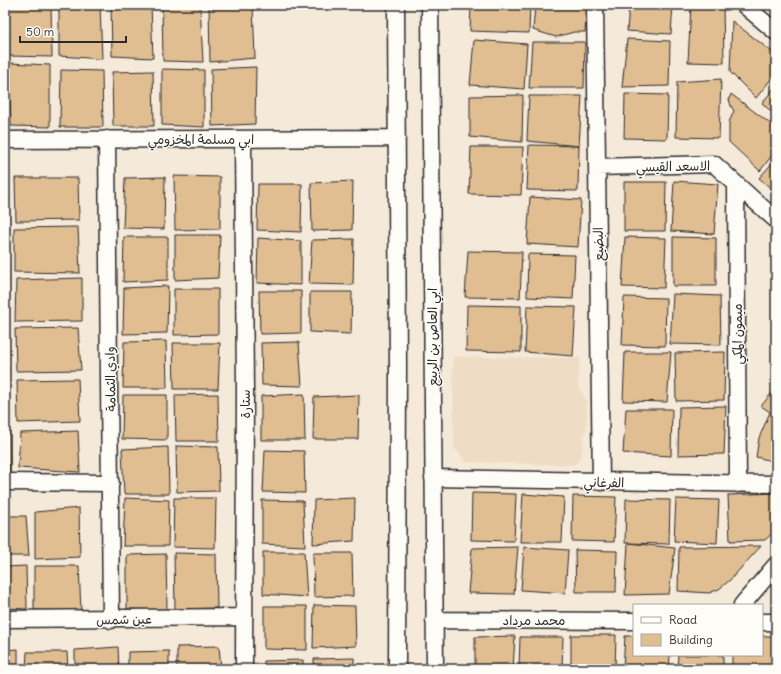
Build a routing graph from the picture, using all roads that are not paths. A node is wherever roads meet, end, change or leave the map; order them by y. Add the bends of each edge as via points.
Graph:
1 (396, 5) edge
2 (430, 5) edge
3 (595, 5) edge
4 (744, 5) edge
5 (776, 32) edge
6 (397, 138) junction
7 (107, 139) junction
8 (243, 139) junction
9 (5, 140) edge
10 (597, 167) junction
11 (736, 184) junction
12 (776, 220) edge
13 (433, 478) junction
14 (5, 482) edge
15 (601, 482) junction
16 (111, 484) junction
17 (738, 484) junction
18 (776, 484) edge
19 (776, 565) edge
20 (743, 604) edge
21 (244, 617) junction
22 (5, 619) edge
23 (111, 620) junction
24 (434, 620) junction
25 (633, 621) edge
26 (763, 622) edge
27 (776, 622) edge
28 (244, 669) edge
29 (397, 669) edge
30 (435, 669) edge

1 - 6 street
2 - 13 street, ابي العاص بن الربيع
3 - 10 street, البضيع
4 - 5 street
6 - 8 street, ابي مسلمة المخزومي
6 - 29 street
7 - 8 street, ابي مسلمة المخزومي
7 - 9 street, ابي مسلمة المخزومي
7 - 16 street, وادي الثمامة
8 - 21 street, ستارة
10 - 11 street, الاسعد القيسي via 714,164
10 - 15 street, البضيع
11 - 12 street, الاسعد القيسي
11 - 17 street, ميمون المكي
13 - 15 street, الفرغاني
13 - 24 street, ابي العاص بن الربيع
14 - 16 street
15 - 17 street, الفرغاني
16 - 23 street, وادي الثمامة
17 - 18 street, الفرغاني
19 - 20 street
21 - 23 street, عين شمس
21 - 28 street, ستارة
22 - 23 street, عين شمس
24 - 25 street, محمد مرداد
24 - 30 street, ابي العاص بن الربيع
26 - 27 street

